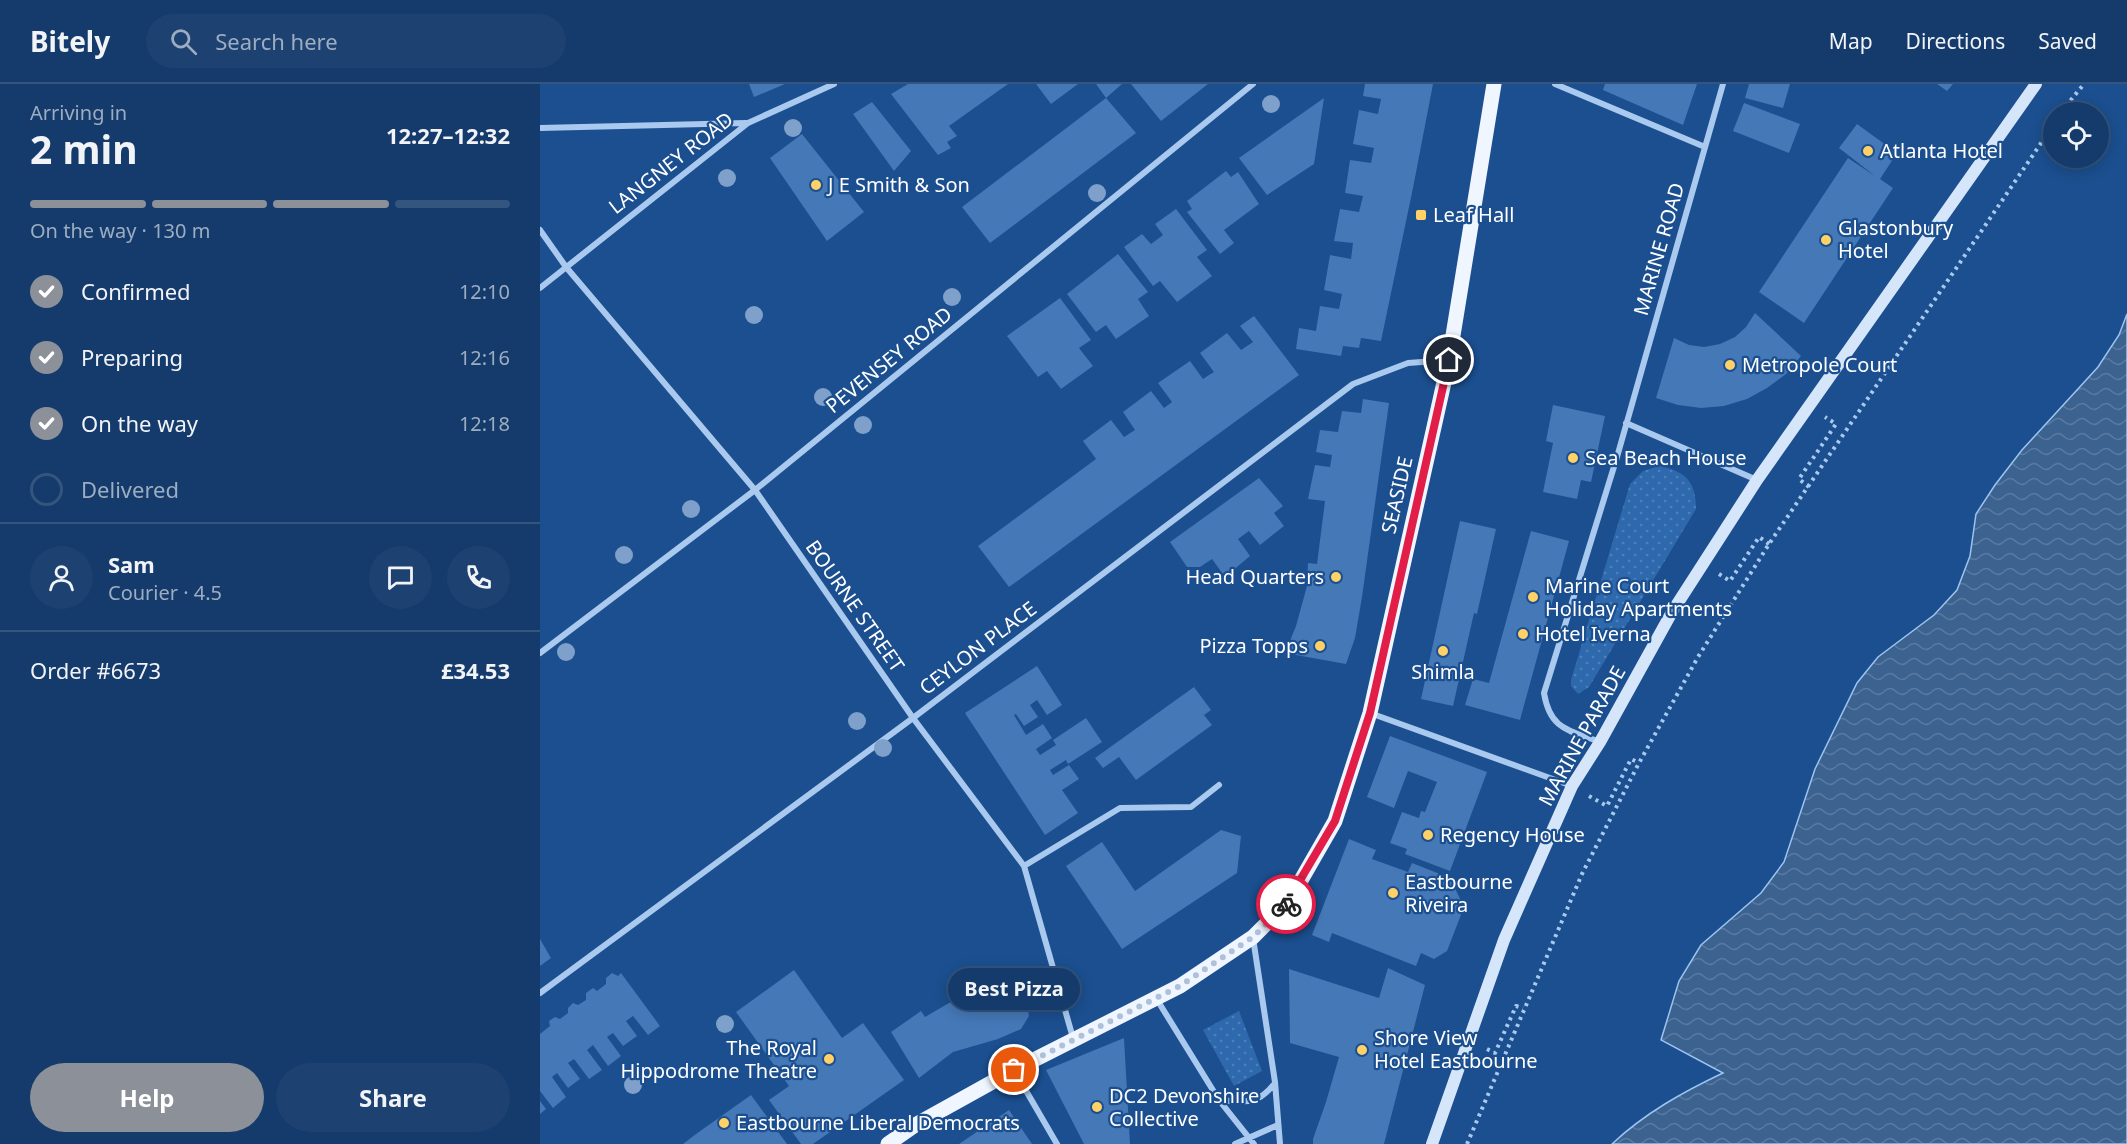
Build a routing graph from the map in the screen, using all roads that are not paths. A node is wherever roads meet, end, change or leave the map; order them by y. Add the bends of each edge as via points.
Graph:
1 (834, 84) edge
2 (1253, 84) edge
3 (1494, 84) edge
4 (1556, 84) edge
5 (1723, 84) edge
6 (2036, 84) edge
7 (748, 123) junction
8 (540, 128) edge
9 (1705, 147) junction
10 (540, 230) edge
11 (566, 267) junction
12 (540, 288) edge
13 (1449, 360) junction
14 (1626, 423) junction
15 (1757, 480) junction
16 (755, 490) junction
17 (540, 653) edge
18 (1370, 713) junction
19 (913, 718) junction
20 (1600, 742) junction
21 (1219, 785) dead end
22 (1572, 786) junction
23 (1024, 866) junction
24 (1253, 937) junction
25 (540, 993) edge
26 (1156, 998) junction
27 (1073, 1038) junction
28 (1014, 1070) junction
29 (1275, 1082) junction
30 (1219, 1100) junction
31 (1278, 1125) junction
32 (1248, 1137) junction
33 (888, 1144) edge
34 (1057, 1144) edge
35 (1235, 1144) edge
36 (1254, 1144) edge
37 (1280, 1144) edge
38 (1432, 1144) edge

1 - 7 street, LANGNEY ROAD
2 - 16 street, PEVENSEY ROAD
3 - 13 main road, SEASIDE
4 - 9 street
5 - 9 street, MARINE ROAD
6 - 15 main road, MARINE PARADE
7 - 8 street
7 - 11 street, LANGNEY ROAD
9 - 14 street, MARINE ROAD
10 - 11 street, BOURNE STREET
11 - 12 street, LANGNEY ROAD
11 - 16 street, BOURNE STREET
13 - 18 main road, SEASIDE
13 - 19 street, CEYLON PLACE via 1408,363 1353,384
14 - 15 street
14 - 20 street, MARINE ROAD via 1544,693 1547,711 1561,728
15 - 20 main road, MARINE PARADE via 1672,612
16 - 17 street, PEVENSEY ROAD
16 - 19 street, BOURNE STREET
18 - 22 street
18 - 24 main road, SEASIDE via 1335,821 1289,900
19 - 23 street, BOURNE STREET
19 - 25 street, CEYLON PLACE
20 - 22 main road, MARINE PARADE
21 - 23 street via 1191,807 1120,808
22 - 38 main road, MARINE PARADE via 1504,940
23 - 27 street, BOURNE STREET
24 - 26 main road, SEASIDE
24 - 29 street
26 - 27 main road, SEASIDE
26 - 30 street
27 - 28 main road, SEASIDE
28 - 33 main road, SEASIDE
28 - 34 street
29 - 30 street via 1266,1095 1249,1102
29 - 31 street
30 - 32 street
31 - 32 street
31 - 37 street
32 - 35 street
32 - 36 street

